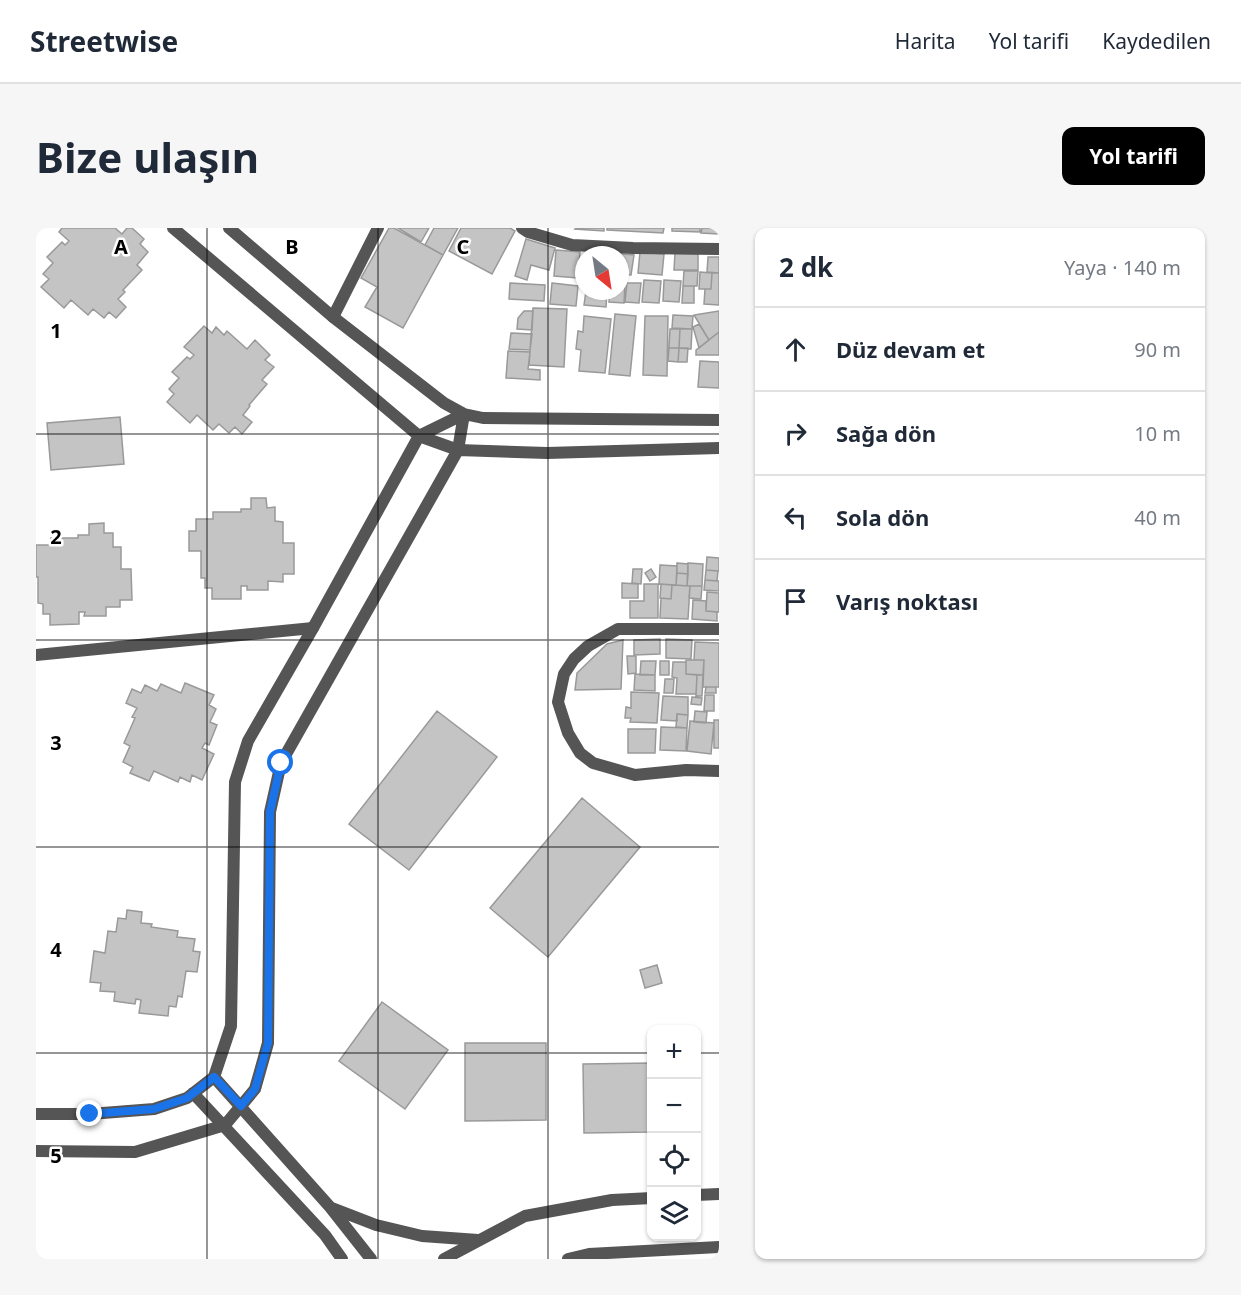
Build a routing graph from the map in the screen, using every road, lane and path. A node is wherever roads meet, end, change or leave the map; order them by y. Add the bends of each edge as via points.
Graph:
1 (173, 228) edge
2 (229, 228) edge
3 (378, 228) edge
4 (522, 228) edge
5 (719, 249) edge
6 (333, 317) junction
7 (465, 414) junction
8 (719, 420) edge
9 (419, 436) junction
10 (719, 448) edge
11 (458, 450) junction
12 (313, 628) junction
13 (719, 629) edge
14 (36, 655) edge
15 (719, 771) edge
16 (214, 1077) junction
17 (193, 1093) junction
18 (241, 1106) junction
19 (36, 1114) edge
20 (225, 1125) junction
21 (36, 1151) edge
22 (719, 1194) edge
23 (701, 1195) edge
24 (647, 1198) edge
25 (330, 1207) junction
26 (325, 1235) junction
27 (479, 1240) junction
28 (719, 1247) edge
29 (332, 1259) edge
30 (342, 1259) edge
31 (372, 1259) edge
32 (444, 1259) edge
33 (568, 1259) edge

1 - 9 street
2 - 6 street
3 - 6 street
4 - 5 street via 572,245
6 - 7 street via 444,403
7 - 8 street via 483,418
7 - 9 street
7 - 11 street
9 - 11 street
9 - 12 street
10 - 11 street via 547,453
11 - 18 street via 281,763 270,812 268,1043 255,1089
12 - 14 street
12 - 16 street via 248,741 235,782 231,1026
13 - 15 street via 618,629 574,659 564,674 558,702 568,733 580,753 593,763 635,775
16 - 17 street
16 - 18 street
17 - 19 street via 154,1109
17 - 20 street
18 - 20 street
18 - 25 street
20 - 21 street via 135,1152
20 - 26 street
22 - 23 street
24 - 27 street via 612,1200 525,1216
25 - 27 street via 376,1225 422,1236
25 - 31 street
26 - 29 street
26 - 30 street
27 - 32 street
28 - 33 street via 589,1254

